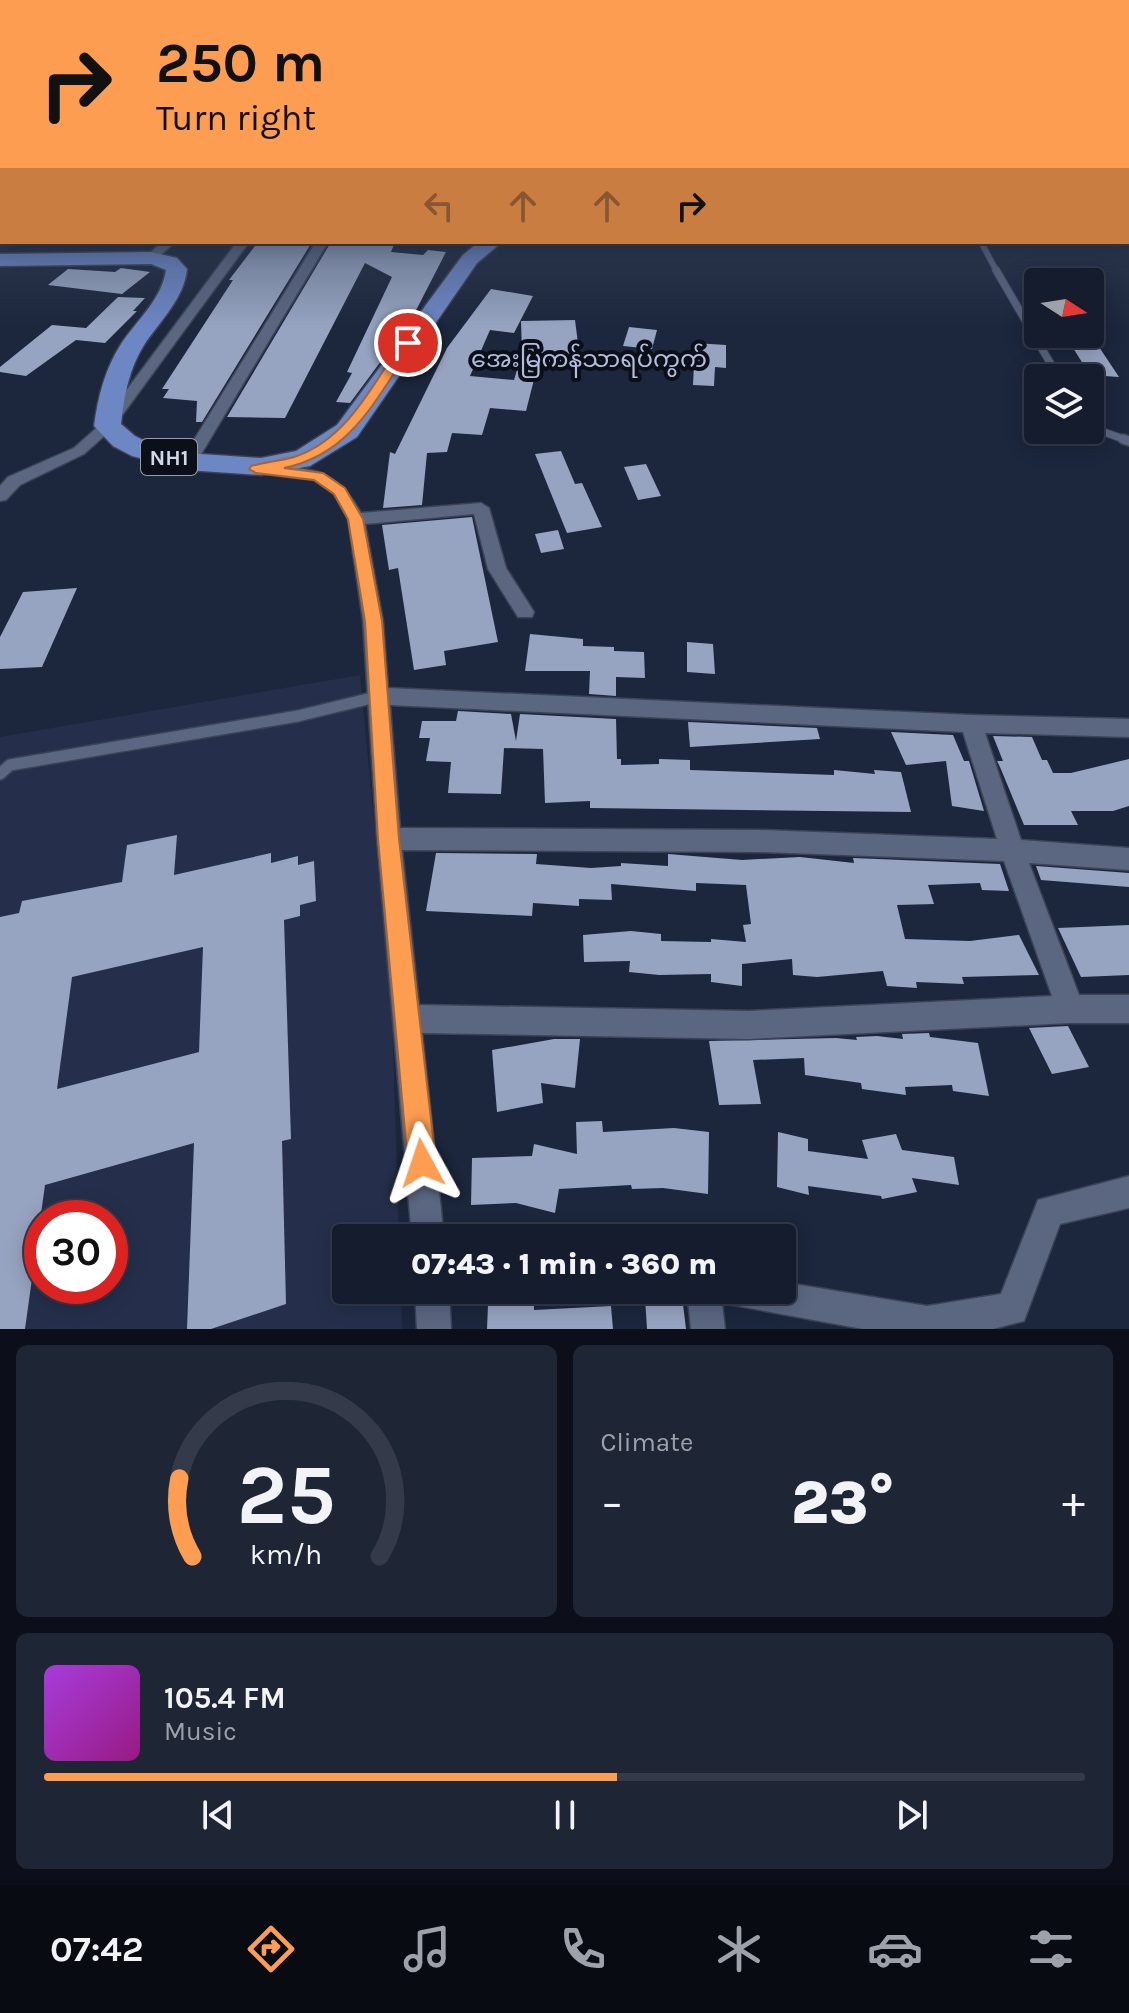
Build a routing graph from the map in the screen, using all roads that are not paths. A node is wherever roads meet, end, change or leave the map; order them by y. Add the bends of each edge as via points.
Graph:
1 (242, 244) edge
2 (321, 244) edge
3 (489, 244) edge
4 (982, 244) edge
5 (160, 250) edge
6 (0, 260) edge
7 (1052, 364) edge
8 (107, 426) junction
9 (1104, 432) edge
10 (1129, 441) edge
11 (189, 461) junction
12 (256, 469) junction
13 (0, 496) edge
14 (356, 519) junction
15 (525, 612) dead end
16 (380, 696) junction
17 (971, 724) junction
18 (1129, 728) edge
19 (0, 774) edge
20 (389, 839) junction
21 (1012, 849) junction
22 (1129, 859) edge
23 (1070, 1009) junction
24 (1129, 1009) edge
25 (408, 1019) junction
26 (1129, 1192) edge
27 (427, 1224) edge
28 (796, 1301) edge
29 (433, 1304) edge
30 (705, 1304) edge
31 (434, 1329) edge
32 (708, 1329) edge

1 - 8 street
2 - 11 street
3 - 12 highway, NH1 via 470,259 347,431 298,461
4 - 7 lane
5 - 6 highway
5 - 8 highway via 177,269 177,278 125,356 111,389
8 - 11 highway, NH1 via 125,442 155,455
8 - 13 street via 79,451 14,481
9 - 10 lane
11 - 12 highway, NH1
12 - 14 street via 318,476 340,491
14 - 15 street via 481,508 497,569
14 - 16 street
16 - 17 street
16 - 19 lane via 298,716 10,765
16 - 20 street
17 - 18 street
17 - 21 street
20 - 21 street via 682,839
20 - 25 street
21 - 22 street
21 - 23 street
23 - 24 street
23 - 25 street via 749,1025
25 - 27 street
26 - 28 street via 1049,1211 1012,1309 927,1323
29 - 31 street
30 - 32 street

